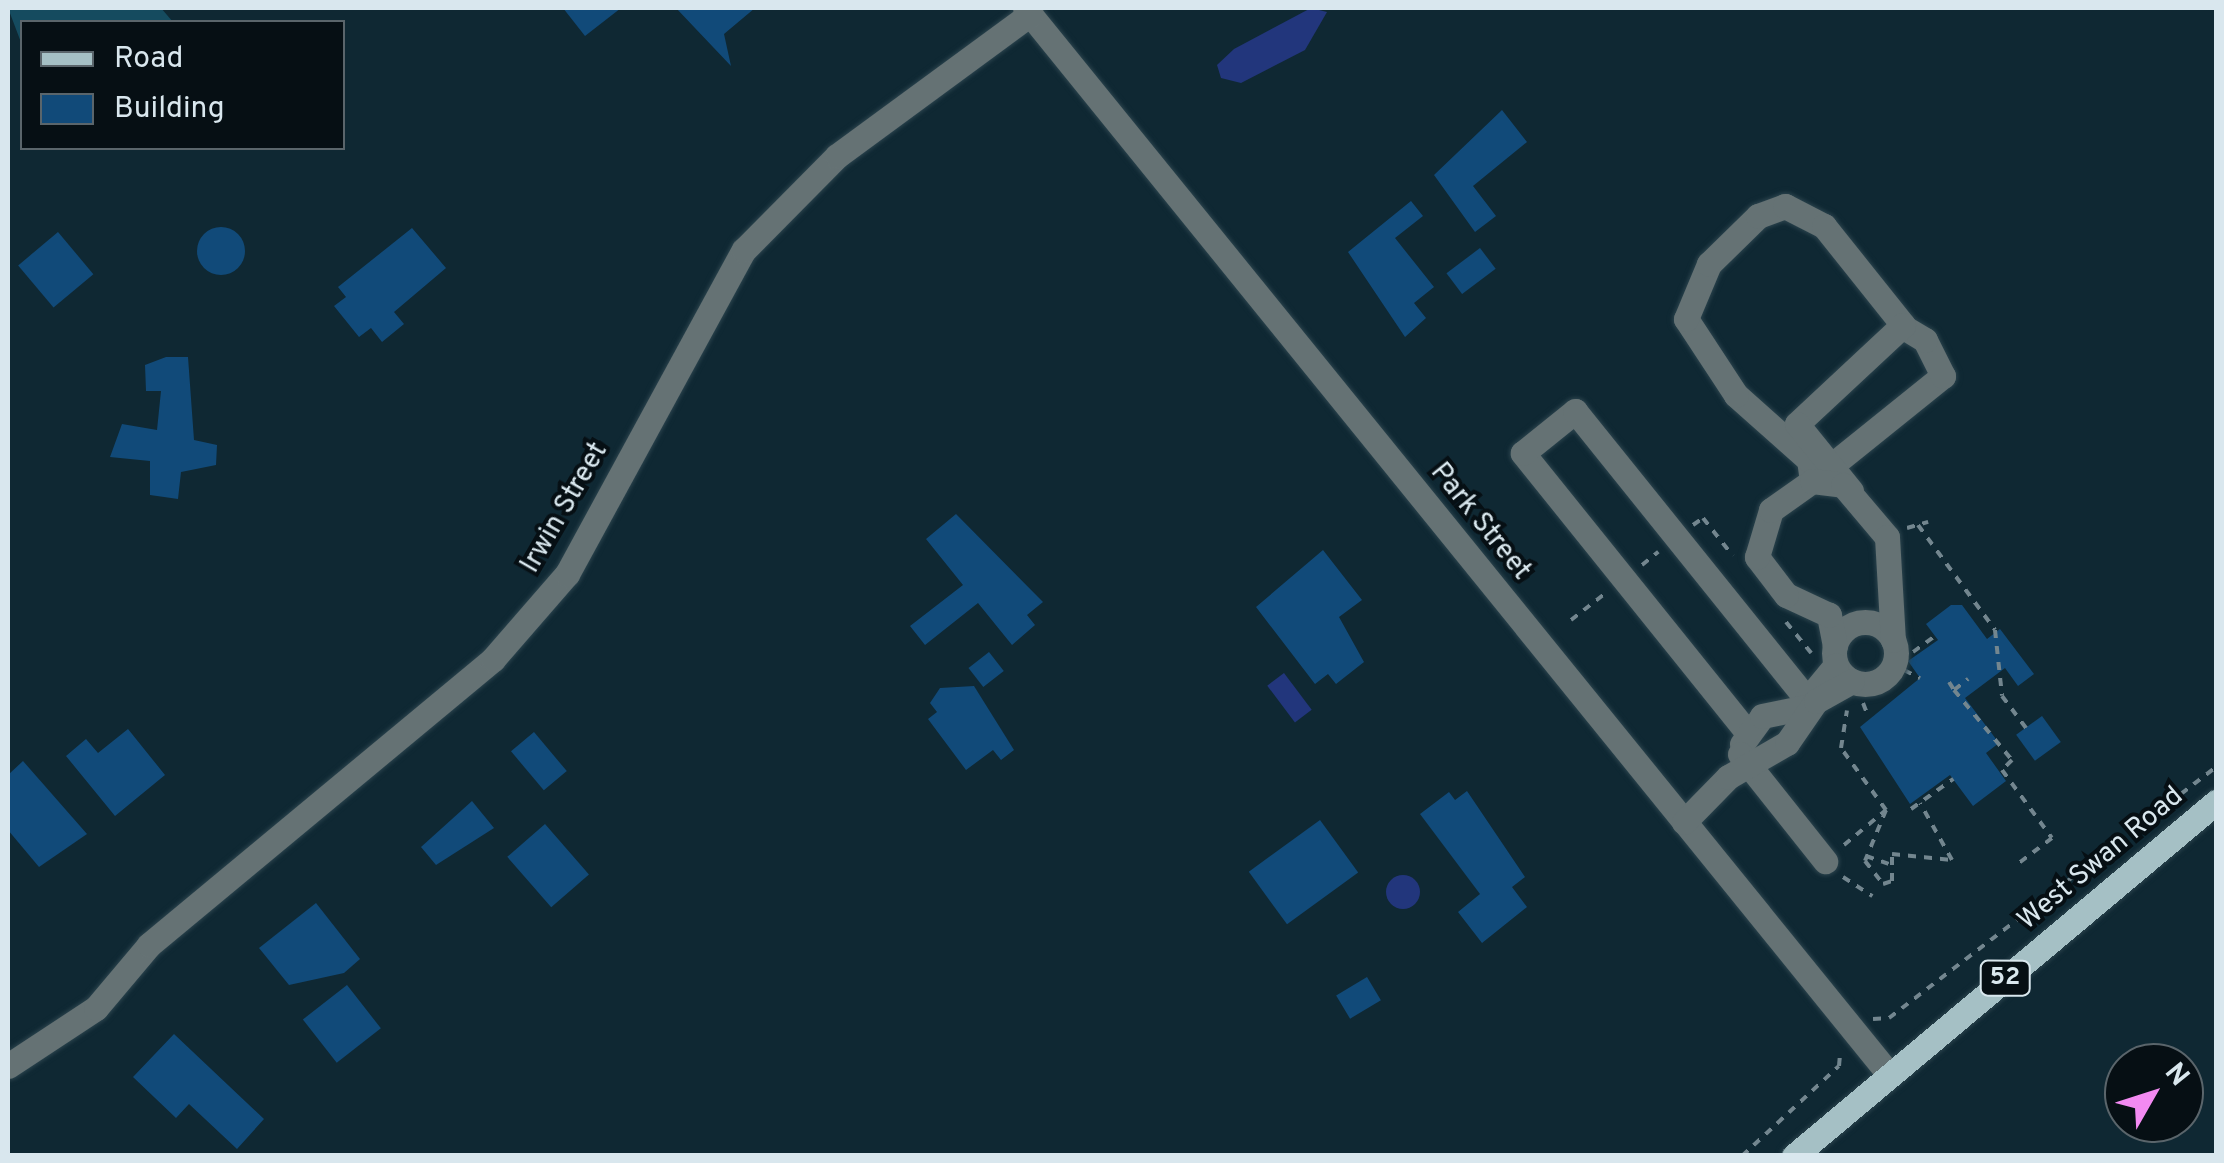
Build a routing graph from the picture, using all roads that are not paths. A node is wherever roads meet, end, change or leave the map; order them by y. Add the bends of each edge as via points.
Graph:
1 (1028, 11) edge
2 (1903, 327) junction
3 (1821, 474) junction
4 (1900, 649) junction
5 (1841, 664) junction
6 (1809, 703) junction
7 (1745, 750) junction
8 (2216, 802) edge
9 (1680, 816) junction
10 (1825, 861) dead end
11 (8, 1066) edge
12 (1888, 1073) junction
13 (1794, 1156) edge

1 - 9 street, Park Street
1 - 11 street, Irwin Street via 838,156 744,250 567,574 493,659 149,945 96,1008
2 - 3 street via 1796,424
2 - 3 street via 1925,340 1946,371
2 - 3 street via 1824,226 1794,208 1758,216 1698,282 1690,336 1756,416
3 - 4 street via 1851,491 1887,537
3 - 5 street via 1771,510 1757,557 1786,595 1829,614
4 - 5 street via 1882,678
4 - 5 street via 1879,625 1858,622
5 - 6 street
6 - 7 street
6 - 7 street via 1787,744
6 - 7 street via 1575,411 1522,452
7 - 9 street
7 - 10 street
8 - 12 main road, West Swan Road / 52
9 - 12 street, Park Street
12 - 13 main road, West Swan Road / 52

